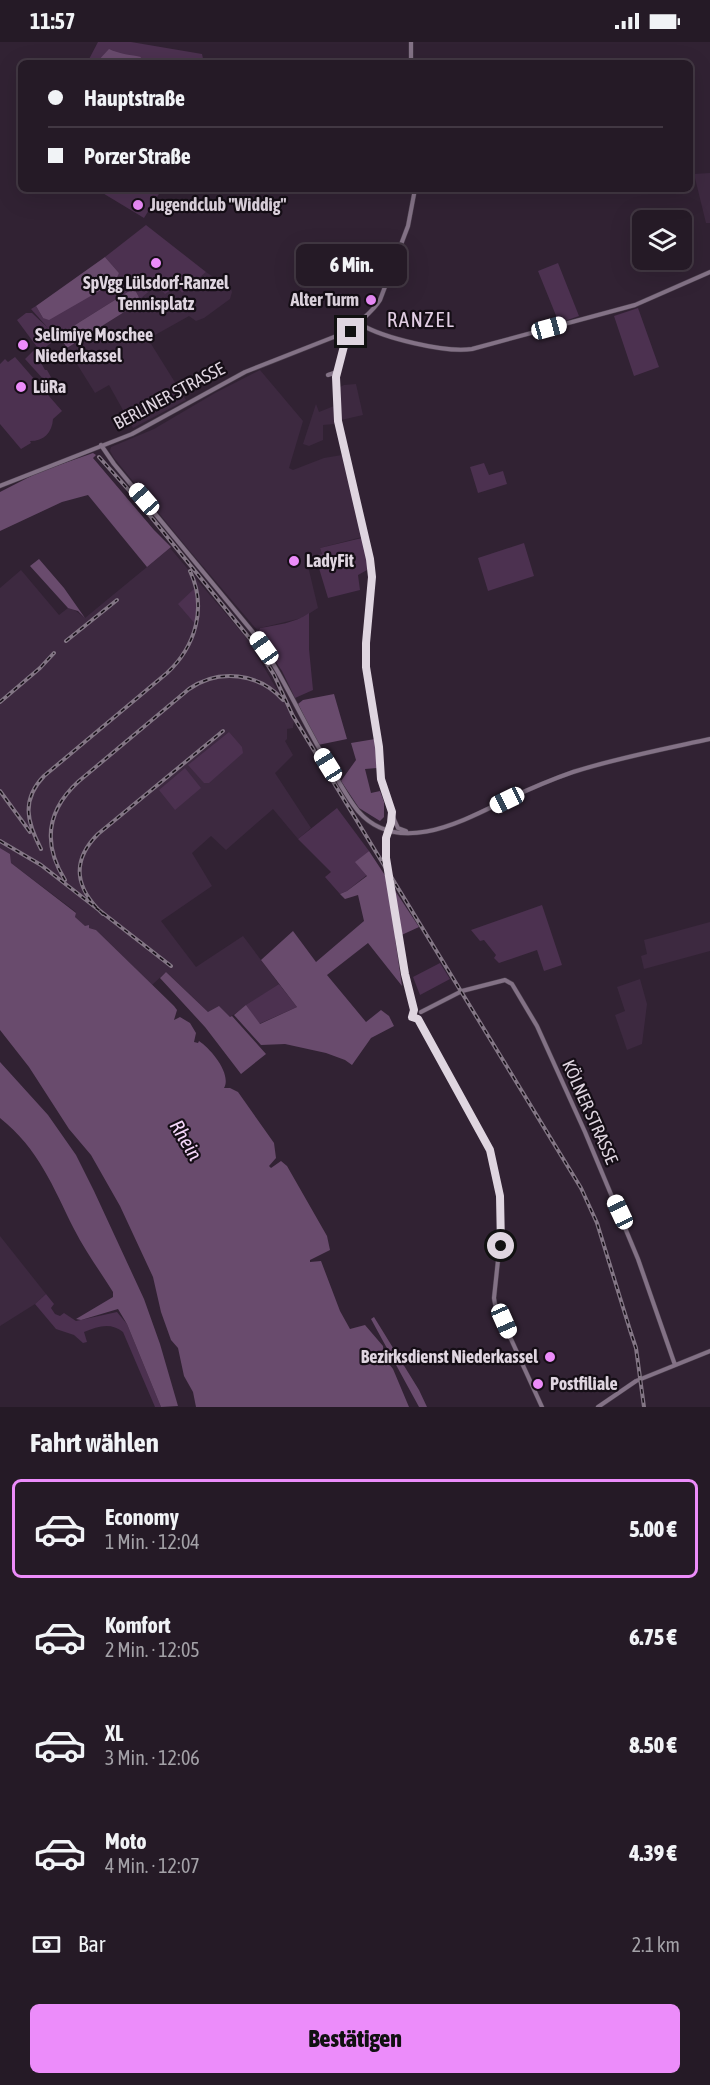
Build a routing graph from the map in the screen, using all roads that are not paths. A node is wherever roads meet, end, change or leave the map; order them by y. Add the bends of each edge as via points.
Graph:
1 (411, 42) edge
2 (411, 60) edge
3 (414, 192) edge
4 (710, 272) edge
5 (360, 324) junction
6 (351, 332) junction
7 (338, 371) junction
8 (328, 375) dead end
9 (101, 445) junction
10 (0, 486) edge
11 (710, 739) edge
12 (392, 814) junction
13 (388, 830) junction
14 (413, 833) junction
15 (414, 1010) junction
16 (421, 1012) junction
17 (418, 1019) junction
18 (710, 1351) edge
19 (675, 1365) junction
20 (542, 1407) edge
21 (598, 1407) edge

1 - 2 street
3 - 5 street via 408,226 383,293
4 - 5 street via 635,305 472,349 440,348
5 - 6 street
6 - 7 street
6 - 9 street, BERLINER STRASSE via 245,372 148,426
7 - 8 street
7 - 12 street via 338,421 370,559 365,655 381,779
9 - 10 street, BERLINER STRASSE
9 - 13 street via 257,637 317,748 358,811
11 - 14 street via 572,772 463,821
12 - 13 street
12 - 14 street via 399,828
13 - 14 street
13 - 15 street via 386,858
15 - 16 street
15 - 17 street via 412,1017
16 - 17 street
16 - 19 street, KÖLNER STRASSE via 462,991 505,980 512,984 537,1026 585,1131 638,1259
17 - 20 street via 485,1139 493,1162 500,1196 501,1232 494,1298
18 - 19 street
19 - 21 street via 636,1381

